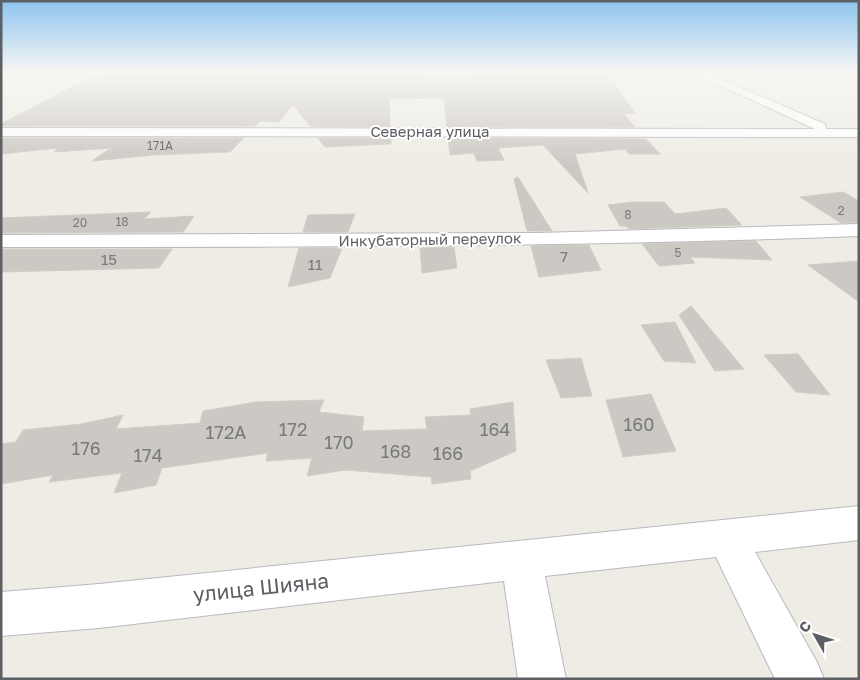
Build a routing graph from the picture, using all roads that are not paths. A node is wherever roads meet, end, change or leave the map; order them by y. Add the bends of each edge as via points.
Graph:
1 (767, 103) edge
2 (832, 131) junction
3 (1, 132) edge
4 (859, 133) edge
5 (859, 144) edge
6 (859, 230) edge
7 (1, 241) edge
8 (859, 523) edge
9 (726, 537) junction
10 (521, 559) junction
11 (1, 614) edge
12 (542, 679) edge
13 (800, 679) edge

1 - 2 street
2 - 3 street, Северная улица
2 - 4 street, Северная улица
2 - 5 street
6 - 7 street, Инкубаторный переулок via 395,242
8 - 9 street, улица Шияна
9 - 10 street, улица Шияна
9 - 13 street
10 - 11 street, улица Шияна
10 - 12 street

